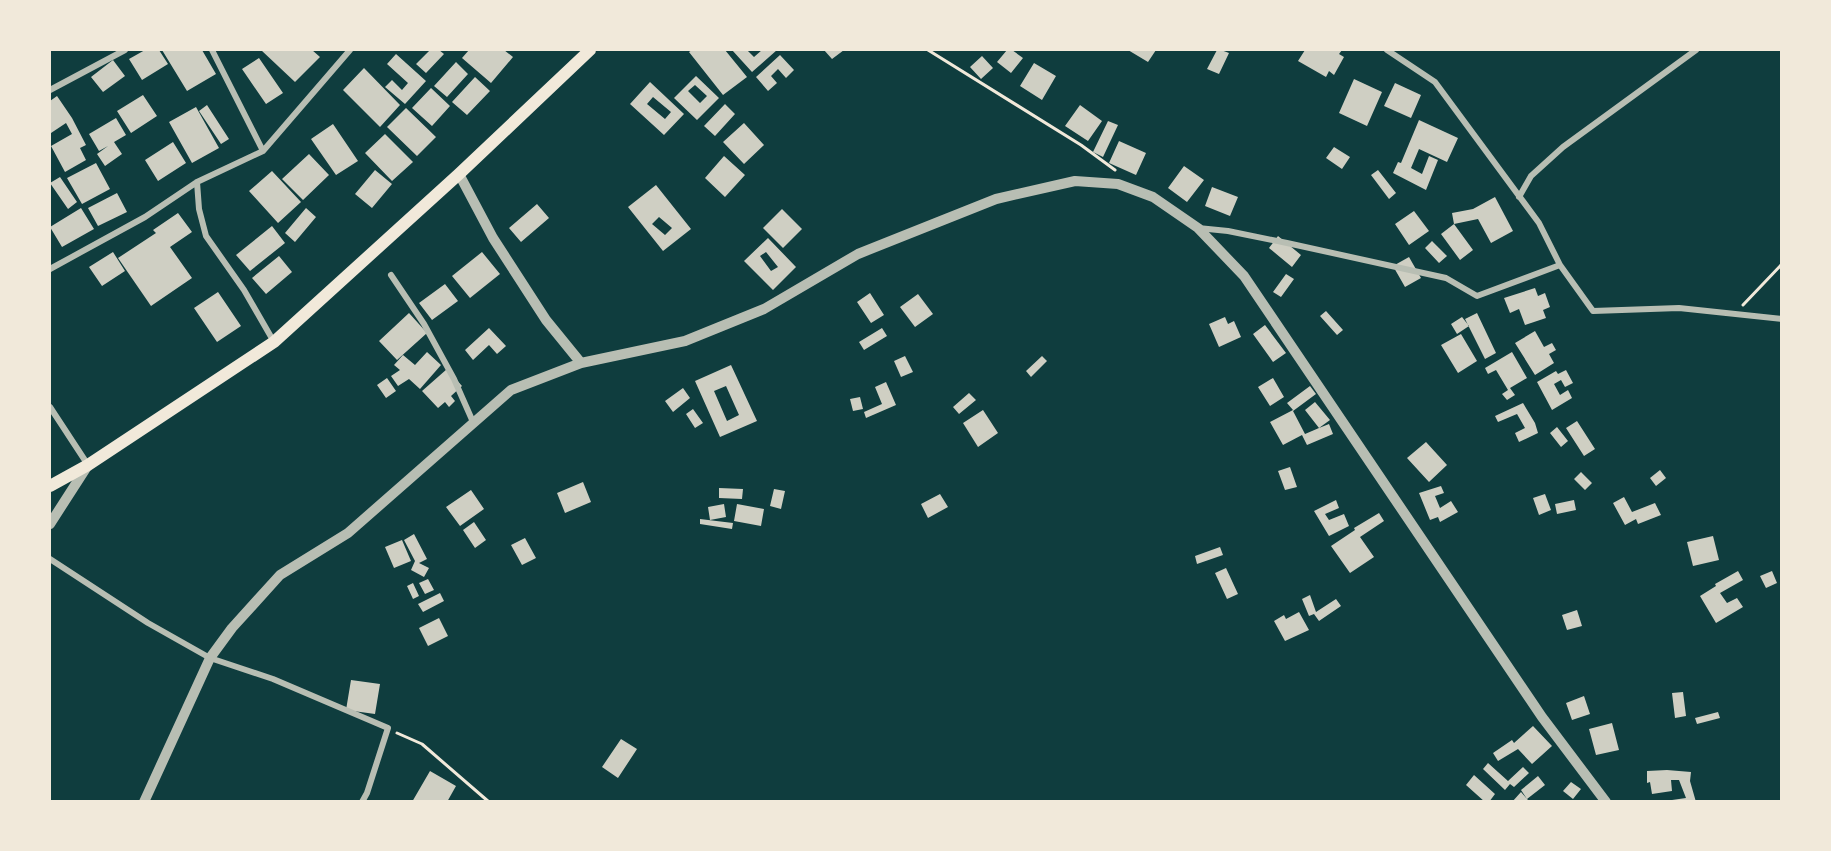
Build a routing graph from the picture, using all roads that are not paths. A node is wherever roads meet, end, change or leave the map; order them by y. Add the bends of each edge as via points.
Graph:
1 (125, 50) edge
2 (212, 50) edge
3 (350, 50) edge
4 (590, 50) edge
5 (1387, 50) edge
6 (1696, 50) edge
7 (50, 90) edge
8 (263, 151) junction
9 (459, 174) junction
10 (197, 182) junction
11 (1519, 197) junction
12 (1198, 228) junction
13 (1560, 265) junction
14 (50, 269) edge
15 (392, 275) dead end
16 (1782, 319) edge
17 (274, 342) junction
18 (581, 363) junction
19 (50, 407) edge
20 (473, 422) junction
21 (88, 465) junction
22 (50, 486) edge
23 (50, 524) edge
24 (50, 559) edge
25 (210, 658) junction
26 (144, 801) edge
27 (362, 801) edge
28 (1606, 801) edge

1 - 7 street
2 - 8 street
3 - 8 street
4 - 9 main road
5 - 11 street via 1435,82
6 - 11 street via 1563,147 1531,176
8 - 10 street
9 - 17 main road
9 - 18 street via 499,248 546,320
10 - 14 street via 146,217
10 - 17 street via 206,236
11 - 13 street via 1539,223
12 - 13 street via 1446,278 1477,296
12 - 18 street via 1154,197 1118,184 1075,181 996,199 858,254 764,309 685,341
12 - 28 street via 1244,276 1542,717
13 - 16 street via 1593,311 1679,308
15 - 20 street via 424,324
17 - 21 main road
18 - 20 street via 511,390
19 - 21 street
20 - 25 street via 348,533 280,575
21 - 22 main road
21 - 23 street
24 - 25 street
25 - 26 street
25 - 27 street via 273,679 388,728

